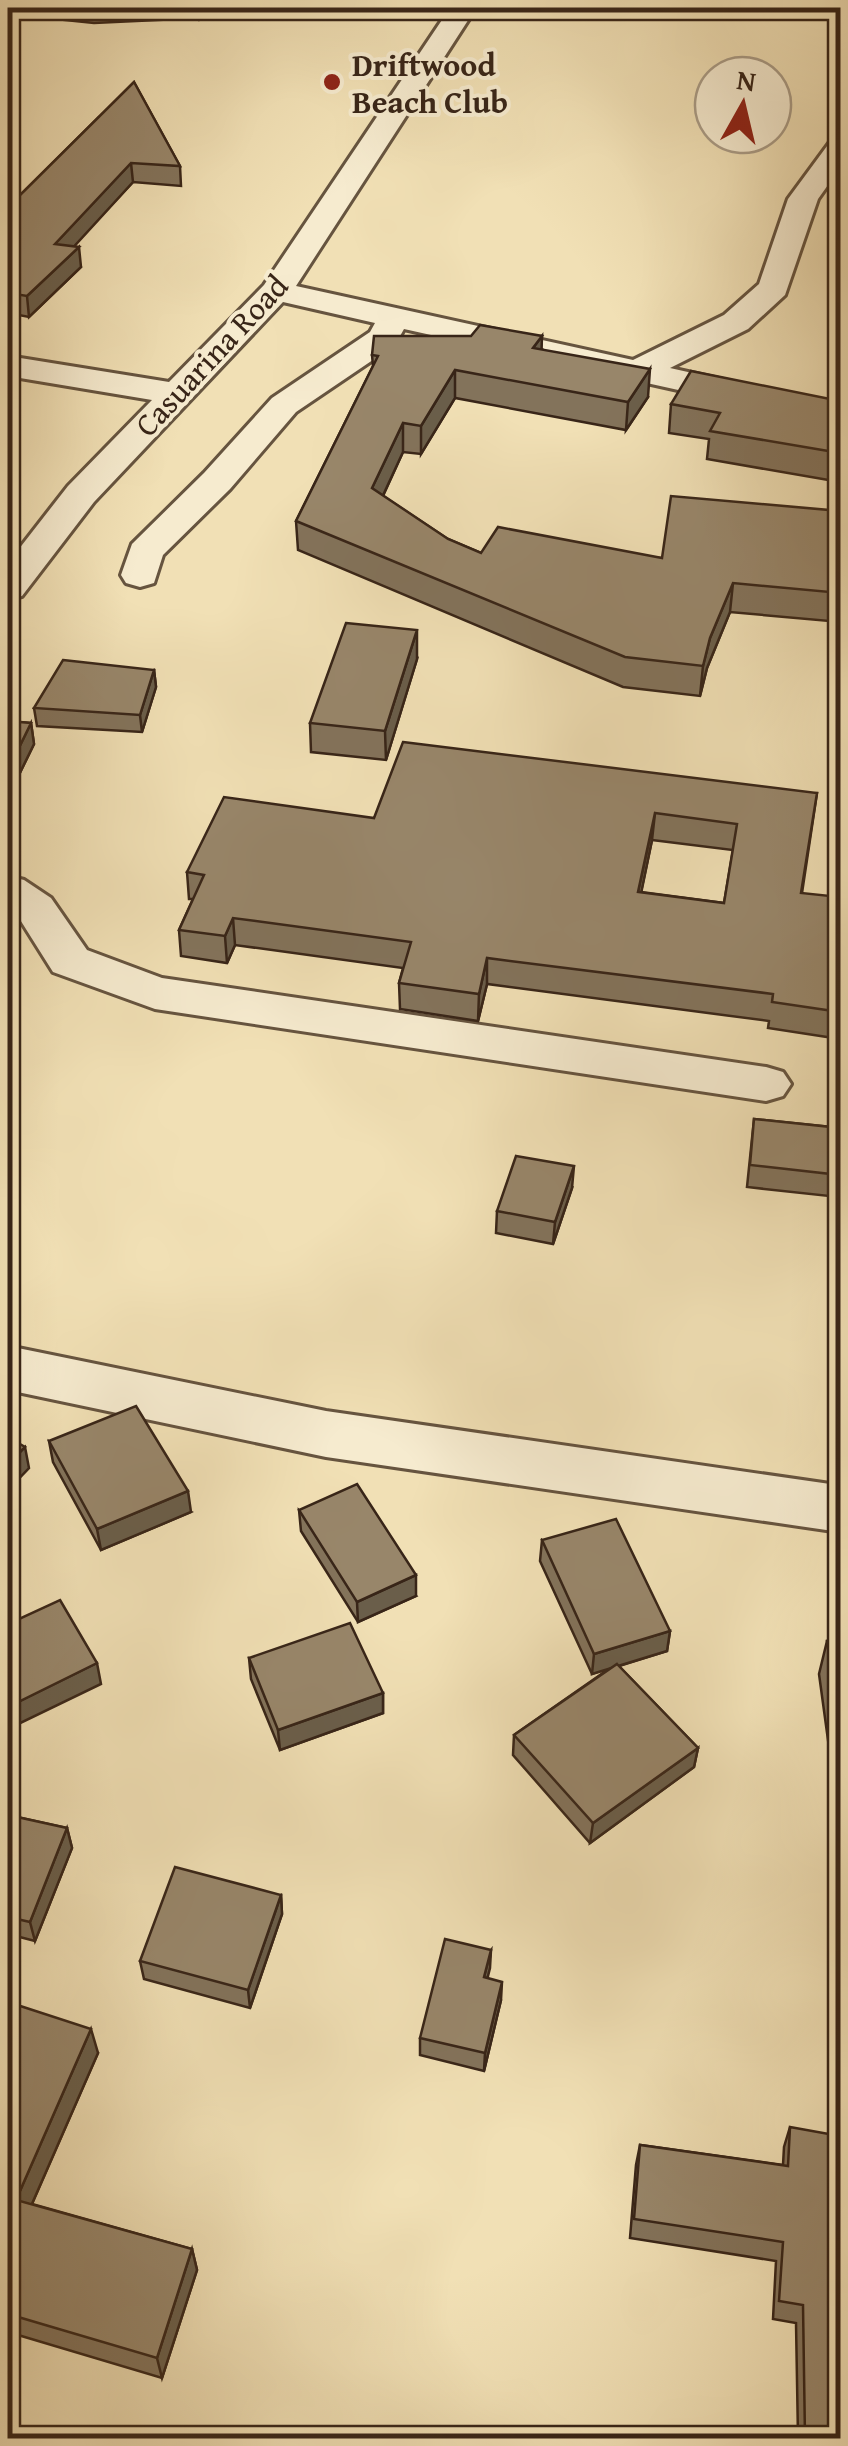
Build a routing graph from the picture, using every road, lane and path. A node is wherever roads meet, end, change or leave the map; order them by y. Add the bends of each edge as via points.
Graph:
1 (463, 8) edge
2 (840, 148) edge
3 (276, 290) junction
4 (393, 319) junction
5 (8, 366) edge
6 (632, 373) junction
7 (176, 394) junction
8 (840, 416) edge
9 (140, 576) dead end
10 (8, 588) edge
11 (8, 890) edge
12 (766, 1084) dead end
13 (8, 1368) edge
14 (837, 1509) dead end

1 - 3 street, Casuarina Road
2 - 6 street via 803,199 774,288 736,322
3 - 4 street
3 - 7 street, Casuarina Road
4 - 6 street
4 - 9 street via 384,338 284,405 145,552
5 - 7 street
6 - 8 street
7 - 10 street, Casuarina Road via 82,494
11 - 12 street via 36,908 70,961 155,993
13 - 14 street via 326,1434

